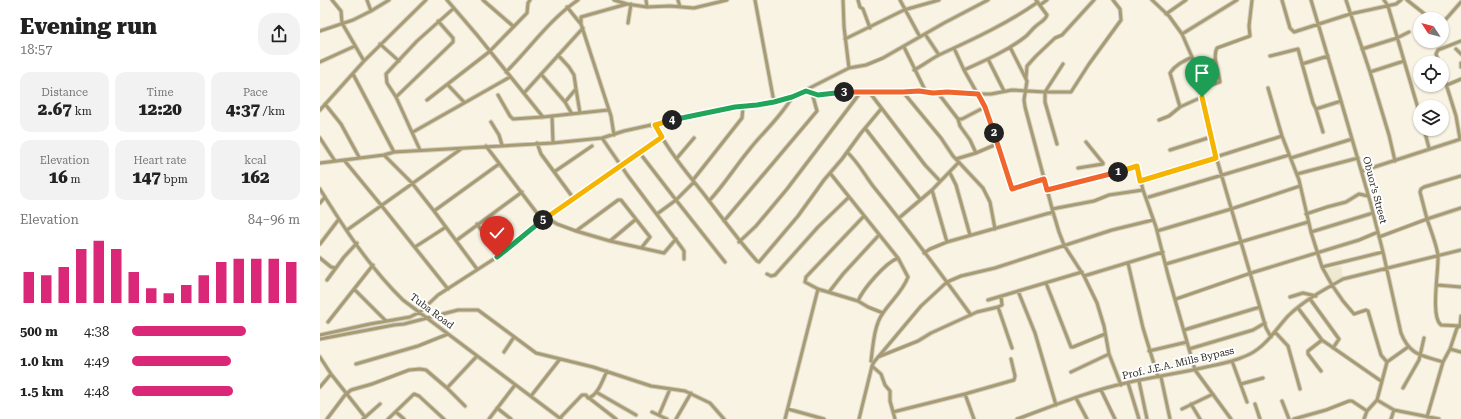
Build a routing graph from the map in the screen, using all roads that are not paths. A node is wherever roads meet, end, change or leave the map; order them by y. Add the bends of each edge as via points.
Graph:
1 (332, 0) edge
2 (367, 0) edge
3 (389, 0) edge
4 (417, 0) edge
5 (426, 0) edge
6 (447, 0) edge
7 (483, 0) edge
8 (530, 0) edge
9 (578, 0) edge
10 (614, 0) edge
11 (646, 0) edge
12 (678, 0) edge
13 (709, 0) edge
14 (727, 0) edge
15 (754, 0) edge
16 (843, 0) edge
17 (858, 0) edge
18 (900, 0) edge
19 (939, 0) edge
20 (988, 0) edge
21 (1047, 0) edge
22 (1094, 0) edge
23 (1113, 0) edge
24 (1153, 0) edge
25 (1186, 0) edge
26 (1235, 0) edge
27 (1252, 0) edge
28 (1282, 0) edge
29 (1310, 0) edge
30 (1346, 0) edge
31 (1384, 0) edge
32 (1401, 0) edge
33 (1407, 0) edge
34 (1038, 2) edge
35 (1461, 2) edge
36 (629, 4) junction
37 (711, 4) junction
38 (420, 5) junction
39 (1388, 6) junction
40 (567, 7) junction
41 (647, 7) junction
42 (680, 7) junction
43 (454, 8) junction
44 (904, 10) junction
45 (371, 11) junction
46 (1423, 12) edge
47 (1166, 14) junction
48 (1350, 14) junction
49 (1449, 16) edge
50 (438, 22) junction
51 (342, 23) junction
52 (628, 23) dead end
53 (581, 24) junction
54 (1318, 25) junction
55 (513, 26) junction
56 (583, 28) junction
57 (870, 28) junction
58 (320, 31) edge
59 (1409, 32) dead end
60 (925, 34) junction
61 (1182, 34) junction
62 (920, 37) junction
63 (1397, 38) junction
64 (845, 39) junction
65 (1461, 41) edge
66 (380, 44) junction
67 (355, 46) junction
68 (904, 47) junction
69 (1010, 47) junction
70 (954, 48) junction
71 (1362, 49) junction
72 (1456, 49) dead end
73 (489, 52) junction
74 (1461, 54) edge
75 (558, 55) junction
76 (939, 55) junction
77 (1270, 56) dead end
78 (1328, 56) junction
79 (1437, 56) edge
80 (1192, 57) junction
81 (988, 59) junction
82 (364, 60) junction
83 (1216, 60) junction
84 (399, 61) junction
85 (1404, 61) junction
86 (320, 62) edge
87 (1461, 63) edge
88 (1063, 64) dead end
89 (1302, 64) junction
90 (1194, 65) junction
91 (1461, 67) edge
92 (849, 68) junction
93 (914, 70) junction
94 (964, 70) junction
95 (506, 72) junction
96 (1370, 72) junction
97 (353, 74) junction
98 (541, 74) junction
99 (510, 77) junction
100 (1026, 78) junction
101 (1461, 79) edge
102 (1449, 84) edge
103 (448, 85) junction
104 (1268, 88) dead end
105 (576, 89) junction
106 (1200, 89) junction
107 (806, 91) junction
108 (1004, 91) junction
109 (1026, 91) junction
110 (860, 92) junction
111 (870, 92) junction
112 (903, 92) junction
113 (926, 92) junction
114 (1045, 92) junction
115 (1449, 92) edge
116 (524, 93) junction
117 (812, 93) junction
118 (938, 93) junction
119 (978, 94) junction
120 (498, 95) dead end
121 (396, 97) junction
122 (792, 97) junction
123 (1202, 97) junction
124 (428, 100) dead end
125 (1415, 100) edge
126 (1341, 101) junction
127 (464, 102) junction
128 (565, 102) junction
129 (774, 102) junction
130 (325, 104) junction
131 (743, 106) junction
132 (985, 107) junction
133 (1180, 107) junction
134 (881, 108) junction
135 (1316, 109) junction
136 (320, 110) edge
137 (608, 110) junction
138 (580, 113) junction
139 (572, 114) junction
140 (1461, 114) edge
141 (552, 116) junction
142 (1456, 116) junction
143 (543, 117) junction
144 (958, 119) junction
145 (1159, 120) dead end
146 (491, 122) dead end
147 (655, 125) junction
148 (865, 128) junction
149 (412, 132) junction
150 (1323, 132) dead end
151 (614, 134) junction
152 (1282, 136) junction
153 (1426, 136) edge
154 (662, 137) junction
155 (1211, 137) junction
156 (320, 138) edge
157 (602, 138) junction
158 (694, 138) dead end
159 (1352, 139) junction
160 (1460, 139) edge
161 (553, 142) junction
162 (1086, 142) dead end
163 (537, 143) junction
164 (997, 144) junction
165 (1057, 144) dead end
166 (502, 145) junction
167 (486, 146) junction
168 (592, 146) dead end
169 (462, 148) junction
170 (1429, 148) junction
171 (420, 150) junction
172 (1170, 150) dead end
173 (394, 152) junction
174 (639, 152) junction
175 (847, 152) junction
176 (976, 153) junction
177 (384, 155) junction
178 (1290, 156) junction
179 (359, 157) junction
180 (677, 158) junction
181 (1216, 158) junction
182 (1358, 158) junction
183 (956, 159) junction
184 (344, 160) junction
185 (335, 161) junction
186 (1395, 161) junction
187 (959, 162) junction
188 (320, 163) edge
189 (499, 164) junction
190 (621, 166) junction
191 (1078, 168) dead end
192 (1362, 171) junction
193 (554, 172) junction
194 (830, 173) junction
195 (950, 173) junction
196 (1297, 174) junction
197 (1222, 176) junction
198 (1461, 176) edge
199 (1044, 179) junction
200 (694, 181) junction
201 (940, 181) junction
202 (1140, 181) junction
203 (412, 183) junction
204 (1300, 186) junction
205 (320, 189) edge
206 (932, 190) junction
207 (1047, 190) junction
208 (1143, 190) junction
209 (522, 192) junction
210 (1368, 196) junction
211 (325, 197) junction
212 (849, 197) junction
213 (1149, 197) dead end
214 (574, 199) junction
215 (920, 199) junction
216 (676, 200) junction
217 (710, 202) junction
218 (320, 203) edge
219 (381, 205) junction
220 (1461, 208) edge
221 (1231, 209) junction
222 (434, 211) junction
223 (1052, 211) junction
224 (1373, 213) junction
225 (657, 214) junction
226 (1306, 214) junction
227 (864, 216) junction
228 (547, 218) junction
229 (899, 218) junction
230 (339, 219) junction
231 (1427, 219) junction
232 (636, 220) junction
233 (1153, 220) junction
234 (543, 221) junction
235 (724, 222) junction
236 (1308, 222) junction
237 (477, 224) junction
238 (446, 227) junction
239 (995, 229) junction
240 (347, 230) junction
241 (576, 231) junction
242 (1157, 231) junction
243 (1311, 232) junction
244 (1378, 232) junction
245 (879, 235) junction
246 (970, 235) junction
247 (1379, 237) junction
248 (457, 240) junction
249 (676, 240) junction
250 (610, 241) junction
251 (1242, 241) junction
252 (739, 242) junction
253 (947, 242) junction
254 (357, 243) junction
255 (320, 244) edge
256 (1064, 245) junction
257 (415, 247) junction
258 (642, 247) junction
259 (1461, 250) edge
260 (1163, 252) junction
261 (1383, 252) junction
262 (924, 253) junction
263 (1318, 253) junction
264 (1438, 256) junction
265 (497, 257) junction
266 (320, 258) edge
267 (898, 258) junction
268 (684, 259) dead end
269 (725, 262) dead end
270 (1128, 263) junction
271 (1166, 264) junction
272 (373, 265) junction
273 (1322, 267) junction
274 (336, 268) junction
275 (1387, 268) junction
276 (477, 269) junction
277 (1082, 272) junction
278 (767, 274) dead end
279 (1251, 274) junction
280 (1084, 276) junction
281 (327, 280) dead end
282 (947, 282) junction
283 (1046, 283) junction
284 (1332, 285) junction
285 (1437, 286) junction
286 (1461, 287) edge
287 (354, 289) junction
288 (448, 289) junction
289 (818, 289) junction
290 (1018, 291) junction
291 (829, 292) junction
292 (1002, 296) junction
293 (1316, 296) junction
294 (1290, 297) dead end
295 (1176, 299) junction
296 (1310, 299) junction
297 (988, 300) dead end
298 (858, 301) junction
299 (998, 307) junction
300 (1260, 307) junction
301 (1298, 308) junction
302 (420, 312) junction
303 (883, 313) junction
304 (971, 315) junction
305 (1461, 316) edge
306 (426, 318) junction
307 (386, 321) junction
308 (328, 322) dead end
309 (1265, 324) junction
310 (1460, 326) edge
311 (1184, 330) junction
312 (1275, 332) junction
313 (448, 334) junction
314 (1105, 334) junction
315 (320, 335) edge
316 (514, 337) junction
317 (1271, 337) junction
318 (1424, 338) dead end
319 (320, 339) edge
320 (1322, 340) junction
321 (1187, 342) junction
322 (1408, 347) junction
323 (1012, 348) dead end
324 (1333, 348) junction
325 (1450, 349) junction
326 (1190, 350) junction
327 (1149, 351) junction
328 (504, 352) dead end
329 (1461, 352) edge
330 (1109, 354) junction
331 (1420, 355) junction
332 (477, 356) junction
333 (878, 356) junction
334 (320, 357) edge
335 (560, 359) junction
336 (1011, 359) dead end
337 (871, 361) dead end
338 (1232, 361) junction
339 (1387, 362) junction
340 (1444, 362) junction
341 (356, 364) dead end
342 (872, 366) junction
343 (1195, 370) junction
344 (607, 371) junction
345 (1322, 371) dead end
346 (1071, 372) dead end
347 (331, 374) junction
348 (1159, 377) junction
349 (1263, 378) dead end
350 (1138, 381) junction
351 (1381, 381) junction
352 (1128, 383) junction
353 (1120, 384) junction
354 (1241, 384) junction
355 (515, 385) junction
356 (320, 387) edge
357 (447, 388) junction
358 (1403, 388) dead end
359 (1300, 389) dead end
360 (670, 390) junction
361 (1101, 390) junction
362 (596, 392) junction
363 (347, 393) junction
364 (691, 394) junction
365 (965, 394) junction
366 (1213, 394) junction
367 (531, 396) junction
368 (588, 398) junction
369 (1076, 398) junction
370 (1377, 400) junction
371 (1282, 401) dead end
372 (1247, 402) dead end
373 (380, 404) dead end
374 (1191, 404) junction
375 (1255, 404) dead end
376 (1056, 405) junction
377 (465, 406) dead end
378 (497, 408) junction
379 (788, 408) junction
380 (1182, 409) dead end
381 (1394, 410) junction
382 (1367, 411) junction
383 (396, 412) junction
384 (652, 412) dead end
385 (893, 412) junction
386 (659, 414) junction
387 (636, 415) dead end
388 (364, 418) edge
389 (560, 418) edge
390 (812, 418) edge
391 (1025, 418) edge
392 (1424, 418) edge
393 (327, 419) edge
394 (388, 419) edge
395 (404, 419) edge
396 (444, 419) edge
397 (489, 419) edge
398 (511, 419) edge
399 (616, 419) edge
400 (667, 419) edge
401 (676, 419) edge
402 (724, 419) edge
403 (785, 419) edge
404 (824, 419) edge
405 (859, 419) edge
406 (895, 419) edge
407 (974, 419) edge
408 (1017, 419) edge
409 (1087, 419) edge
410 (1115, 419) edge
411 (1139, 419) edge
412 (1147, 419) edge
413 (1170, 419) edge
414 (1200, 419) edge
415 (1231, 419) edge
416 (1260, 419) edge
417 (1289, 419) edge
418 (1294, 419) edge
419 (1364, 419) edge
420 (1391, 419) edge
421 (1439, 419) edge

1 - 51 street via 341,11
2 - 45 street
3 - 45 street
4 - 38 street
5 - 38 street
6 - 43 street
7 - 55 street
8 - 55 street via 527,13
9 - 40 street
10 - 36 street
11 - 41 street
12 - 42 street
13 - 37 street
14 - 37 street
15 - 129 street
16 - 64 street
17 - 57 street
18 - 44 street
19 - 44 street
20 - 60 street
21 - 34 street
22 - 100 street via 1027,66
23 - 114 street via 1120,9 1121,20 1074,89 1065,93
24 - 47 street
25 - 47 street
26 - 61 street
27 - 83 street via 1249,26 1251,35 1217,48
28 - 54 street via 1292,31
29 - 54 street, Obuor’s Street
30 - 48 street
31 - 39 street
32 - 39 street
33 - 46 street
34 - 69 street via 1046,18
34 - 70 street via 1019,15
35 - 49 street
36 - 41 street
36 - 52 street
36 - 53 street via 583,16
37 - 42 street via 694,8
38 - 66 street
39 - 48 street
39 - 63 street
40 - 53 street
40 - 95 street
41 - 42 street
43 - 50 street
43 - 73 street
44 - 57 street
44 - 62 street
45 - 51 street
47 - 61 street
48 - 54 street
48 - 71 street
50 - 84 street
50 - 121 street via 453,38 453,42
51 - 58 street
51 - 67 street
53 - 56 street
54 - 78 street, Obuor’s Street
55 - 73 street
56 - 75 street
56 - 137 street
57 - 64 street
59 - 63 street
60 - 62 street
60 - 76 street
61 - 80 street
62 - 68 street
63 - 71 street
63 - 85 street
64 - 92 street
65 - 79 street via 1438,50
66 - 82 street
66 - 84 street
67 - 82 street
67 - 86 street
68 - 92 street via 876,62
68 - 93 street
69 - 81 street
69 - 100 street
70 - 76 street
70 - 94 street
71 - 96 street
72 - 74 street
73 - 95 street
73 - 103 street
75 - 98 street
75 - 105 street via 574,75
76 - 93 street
77 - 89 street via 1298,49
78 - 89 street
78 - 126 street, Obuor’s Street
80 - 90 street
80 - 133 street via 1172,69 1170,73
81 - 94 street
81 - 108 street
82 - 97 street
83 - 90 street
83 - 106 street via 1220,82
84 - 121 street via 386,74 387,83
85 - 96 street
85 - 125 street
87 - 91 street
88 - 114 street
89 - 135 street
90 - 106 street
92 - 107 street
93 - 113 street
94 - 119 street
95 - 99 street
96 - 186 street
97 - 130 street
97 - 173 street
98 - 116 street
98 - 128 street
99 - 116 street
99 - 127 street
100 - 109 street
101 - 102 street
103 - 124 street
103 - 127 street
104 - 152 street
105 - 128 street
105 - 138 street
106 - 123 street
107 - 117 street
107 - 122 street
108 - 109 street
108 - 119 street
109 - 114 street
109 - 199 street via 1025,107
110 - 111 street
110 - 117 street via 818,95
110 - 252 street via 787,189
111 - 112 street
111 - 134 street
112 - 113 street
112 - 183 street
113 - 118 street
114 - 165 street via 1045,102
115 - 142 street
116 - 143 street
117 - 235 street via 817,111
118 - 119 street
118 - 144 street
119 - 132 street
120 - 143 street via 511,118
121 - 149 street
122 - 129 street
122 - 217 street
123 - 133 street
123 - 155 street
126 - 135 street
126 - 159 street, Obuor’s Street
127 - 149 street
128 - 139 street
129 - 131 street
130 - 136 street
130 - 179 street via 341,124
131 - 147 street
131 - 200 street via 742,118
132 - 144 street
132 - 164 street
133 - 145 street
134 - 148 street
134 - 201 street
135 - 150 street
137 - 138 street
137 - 151 street
138 - 139 street
139 - 141 street
140 - 142 street
141 - 143 street
141 - 161 street
142 - 160 street
144 - 176 street
146 - 166 street
147 - 151 street
147 - 154 street
148 - 175 street
148 - 215 street
149 - 171 street
151 - 157 street
152 - 178 street
152 - 181 street
153 - 170 street
154 - 174 street
154 - 180 street
155 - 172 street
155 - 181 street
156 - 185 street
157 - 161 street
157 - 190 street
158 - 180 street
159 - 178 street
159 - 182 street, Obuor’s Street
160 - 170 street
161 - 163 street
162 - 191 street via 1103,164
163 - 166 street
163 - 193 street via 541,154
164 - 176 street
164 - 199 street via 1012,189
166 - 167 street
167 - 169 street
167 - 189 street
168 - 193 street
169 - 171 street
169 - 203 street
170 - 186 street
171 - 173 street
173 - 177 street
174 - 190 street
174 - 216 street
175 - 194 street
175 - 229 street
176 - 183 street
177 - 179 street
177 - 203 street
178 - 196 street
178 - 197 street
179 - 184 street
180 - 200 street
181 - 197 street
181 - 202 street
182 - 192 street, Obuor’s Street
182 - 196 street
183 - 187 street
184 - 185 street
184 - 219 street
185 - 188 street
186 - 192 street
187 - 195 street
187 - 239 street via 983,188
189 - 209 street
189 - 222 street
190 - 214 street
190 - 225 street
192 - 210 street, Obuor’s Street
193 - 214 street
194 - 212 street
194 - 252 street via 759,262
195 - 201 street
195 - 246 street via 956,185
196 - 204 street
197 - 213 street
197 - 221 street
198 - 231 street via 1421,189
199 - 207 street
200 - 216 street
200 - 217 street
201 - 206 street
202 - 207 street via 1137,166
202 - 208 street
203 - 219 street
203 - 222 street
204 - 221 street
204 - 226 street
205 - 211 street, Tuba Road
206 - 215 street
206 - 253 street
207 - 223 street
208 - 223 street via 1109,195
208 - 233 street
209 - 234 street
209 - 237 street
210 - 224 street, Obuor’s Street
210 - 226 street via 1359,194 1346,202
211 - 218 street
211 - 230 street, Tuba Road
212 - 227 street
212 - 278 street via 775,275
214 - 228 street
215 - 229 street
216 - 225 street
216 - 269 street
217 - 235 street
219 - 240 street
219 - 257 street
220 - 231 street
221 - 242 street
221 - 251 street
222 - 238 street
223 - 239 street
223 - 256 street
224 - 243 street
224 - 244 street, Obuor’s Street
225 - 249 street
226 - 236 street
227 - 245 street
227 - 289 street via 806,277 805,282
228 - 234 street
228 - 241 street
229 - 262 street
230 - 240 street, Tuba Road
230 - 255 street
231 - 247 street
231 - 264 street
232 - 241 street via 621,200 618,200
232 - 250 street
232 - 258 street via 650,237
233 - 242 street
233 - 256 street
234 - 265 street
235 - 252 street
236 - 243 street
236 - 251 street
237 - 248 street
237 - 265 street
238 - 248 street
238 - 257 street
239 - 246 street
240 - 254 street, Tuba Road
241 - 250 street
242 - 260 street
243 - 263 street
244 - 247 street, Obuor’s Street
244 - 263 street
245 - 267 street
245 - 291 street
246 - 253 street
247 - 261 street, Obuor’s Street
248 - 276 street
249 - 258 street via 664,253
249 - 268 street via 684,251
250 - 258 street
251 - 271 street
251 - 279 street
253 - 262 street
254 - 272 street, Tuba Road
254 - 274 street
256 - 277 street
256 - 282 street
257 - 288 street
259 - 264 street, Prof. J.E.A. Mills Bypass
260 - 270 street
260 - 271 street
261 - 273 street
261 - 275 street, Obuor’s Street
262 - 282 street
263 - 273 street
263 - 279 street
264 - 275 street, Prof. J.E.A. Mills Bypass
264 - 285 street
265 - 276 street
266 - 274 street via 330,267
267 - 298 street via 889,263 865,288
267 - 303 street via 908,277
270 - 280 street
270 - 327 street
271 - 295 street
272 - 287 street
272 - 302 street, Tuba Road via 394,292
273 - 284 street
274 - 281 street
275 - 284 street, Prof. J.E.A. Mills Bypass via 1343,279
275 - 322 street, Obuor’s Street via 1401,333
276 - 288 street
277 - 280 street
277 - 283 street
279 - 295 street
279 - 300 street
280 - 314 street via 1097,303
282 - 304 street
282 - 333 street via 921,306
283 - 290 street
283 - 314 street via 1070,347
284 - 293 street, Prof. J.E.A. Mills Bypass
284 - 339 street via 1354,314 1368,311 1381,355
285 - 286 street
285 - 310 street via 1438,323
287 - 307 street
287 - 308 street
288 - 302 street
289 - 291 street
289 - 379 street
290 - 292 street
290 - 376 street via 1035,333
291 - 298 street
292 - 297 street
292 - 299 street via 1002,304
293 - 294 street via 1303,293
293 - 296 street, Prof. J.E.A. Mills Bypass
295 - 311 street
296 - 301 street, Prof. J.E.A. Mills Bypass
296 - 324 street via 1339,339
298 - 303 street
299 - 304 street
299 - 323 street
300 - 309 street
300 - 311 street
301 - 312 street, Prof. J.E.A. Mills Bypass
301 - 320 street
302 - 306 street, Tuba Road
302 - 307 street via 410,317
303 - 337 street via 877,326
304 - 333 street via 918,341
305 - 310 street
306 - 313 street, Tuba Road
306 - 316 street via 458,310 478,310
306 - 319 street
307 - 315 street
309 - 317 street
309 - 326 street
310 - 325 street
311 - 321 street
312 - 317 street, Prof. J.E.A. Mills Bypass
312 - 359 street via 1288,346
313 - 332 street, Tuba Road
313 - 341 street via 418,346
314 - 330 street
316 - 328 street
316 - 335 street via 536,353
317 - 338 street, Prof. J.E.A. Mills Bypass via 1250,354
318 - 331 street
320 - 324 street
320 - 345 street via 1308,351
321 - 326 street
321 - 327 street
322 - 331 street
322 - 339 street
324 - 351 street
325 - 329 street
325 - 340 street
326 - 343 street
327 - 348 street
330 - 346 street
330 - 353 street
331 - 340 street
331 - 358 street
332 - 355 street, Tuba Road
332 - 357 street
333 - 342 street
334 - 347 street
335 - 344 street
335 - 367 street
336 - 365 street via 1014,380
338 - 343 street, Prof. J.E.A. Mills Bypass
338 - 354 street
339 - 351 street
340 - 392 street
342 - 385 street via 881,374 890,391
342 - 405 street
343 - 348 street, Prof. J.E.A. Mills Bypass
343 - 366 street
344 - 360 street
344 - 362 street
347 - 356 street
347 - 363 street
348 - 350 street, Prof. J.E.A. Mills Bypass
348 - 413 street
349 - 354 street
350 - 352 street, Prof. J.E.A. Mills Bypass
350 - 412 street
351 - 370 street
352 - 353 street, Prof. J.E.A. Mills Bypass
352 - 411 street
353 - 361 street, Prof. J.E.A. Mills Bypass
354 - 372 street
355 - 367 street, Tuba Road
355 - 378 street
357 - 363 street via 426,370 420,369 409,370
357 - 377 street
360 - 364 street
360 - 386 street
361 - 369 street, Prof. J.E.A. Mills Bypass
361 - 410 street
362 - 368 street
362 - 387 street
363 - 388 street
363 - 393 street
364 - 401 street
364 - 402 street via 710,403
365 - 385 street
365 - 407 street
366 - 374 street
366 - 415 street
367 - 389 street, Tuba Road
368 - 389 street via 582,395
368 - 399 street
369 - 376 street, Prof. J.E.A. Mills Bypass
369 - 409 street
370 - 381 street
370 - 382 street
371 - 417 street
373 - 388 street
374 - 380 street
374 - 414 street
375 - 416 street
376 - 391 street, Prof. J.E.A. Mills Bypass
378 - 397 street
378 - 398 street
379 - 390 street
379 - 403 street
381 - 392 street
381 - 420 street
382 - 418 street via 1349,401
382 - 419 street
383 - 394 street
383 - 395 street
383 - 396 street via 414,394
384 - 386 street
385 - 406 street
386 - 400 street
390 - 404 street
391 - 408 street, Prof. J.E.A. Mills Bypass
392 - 421 street

